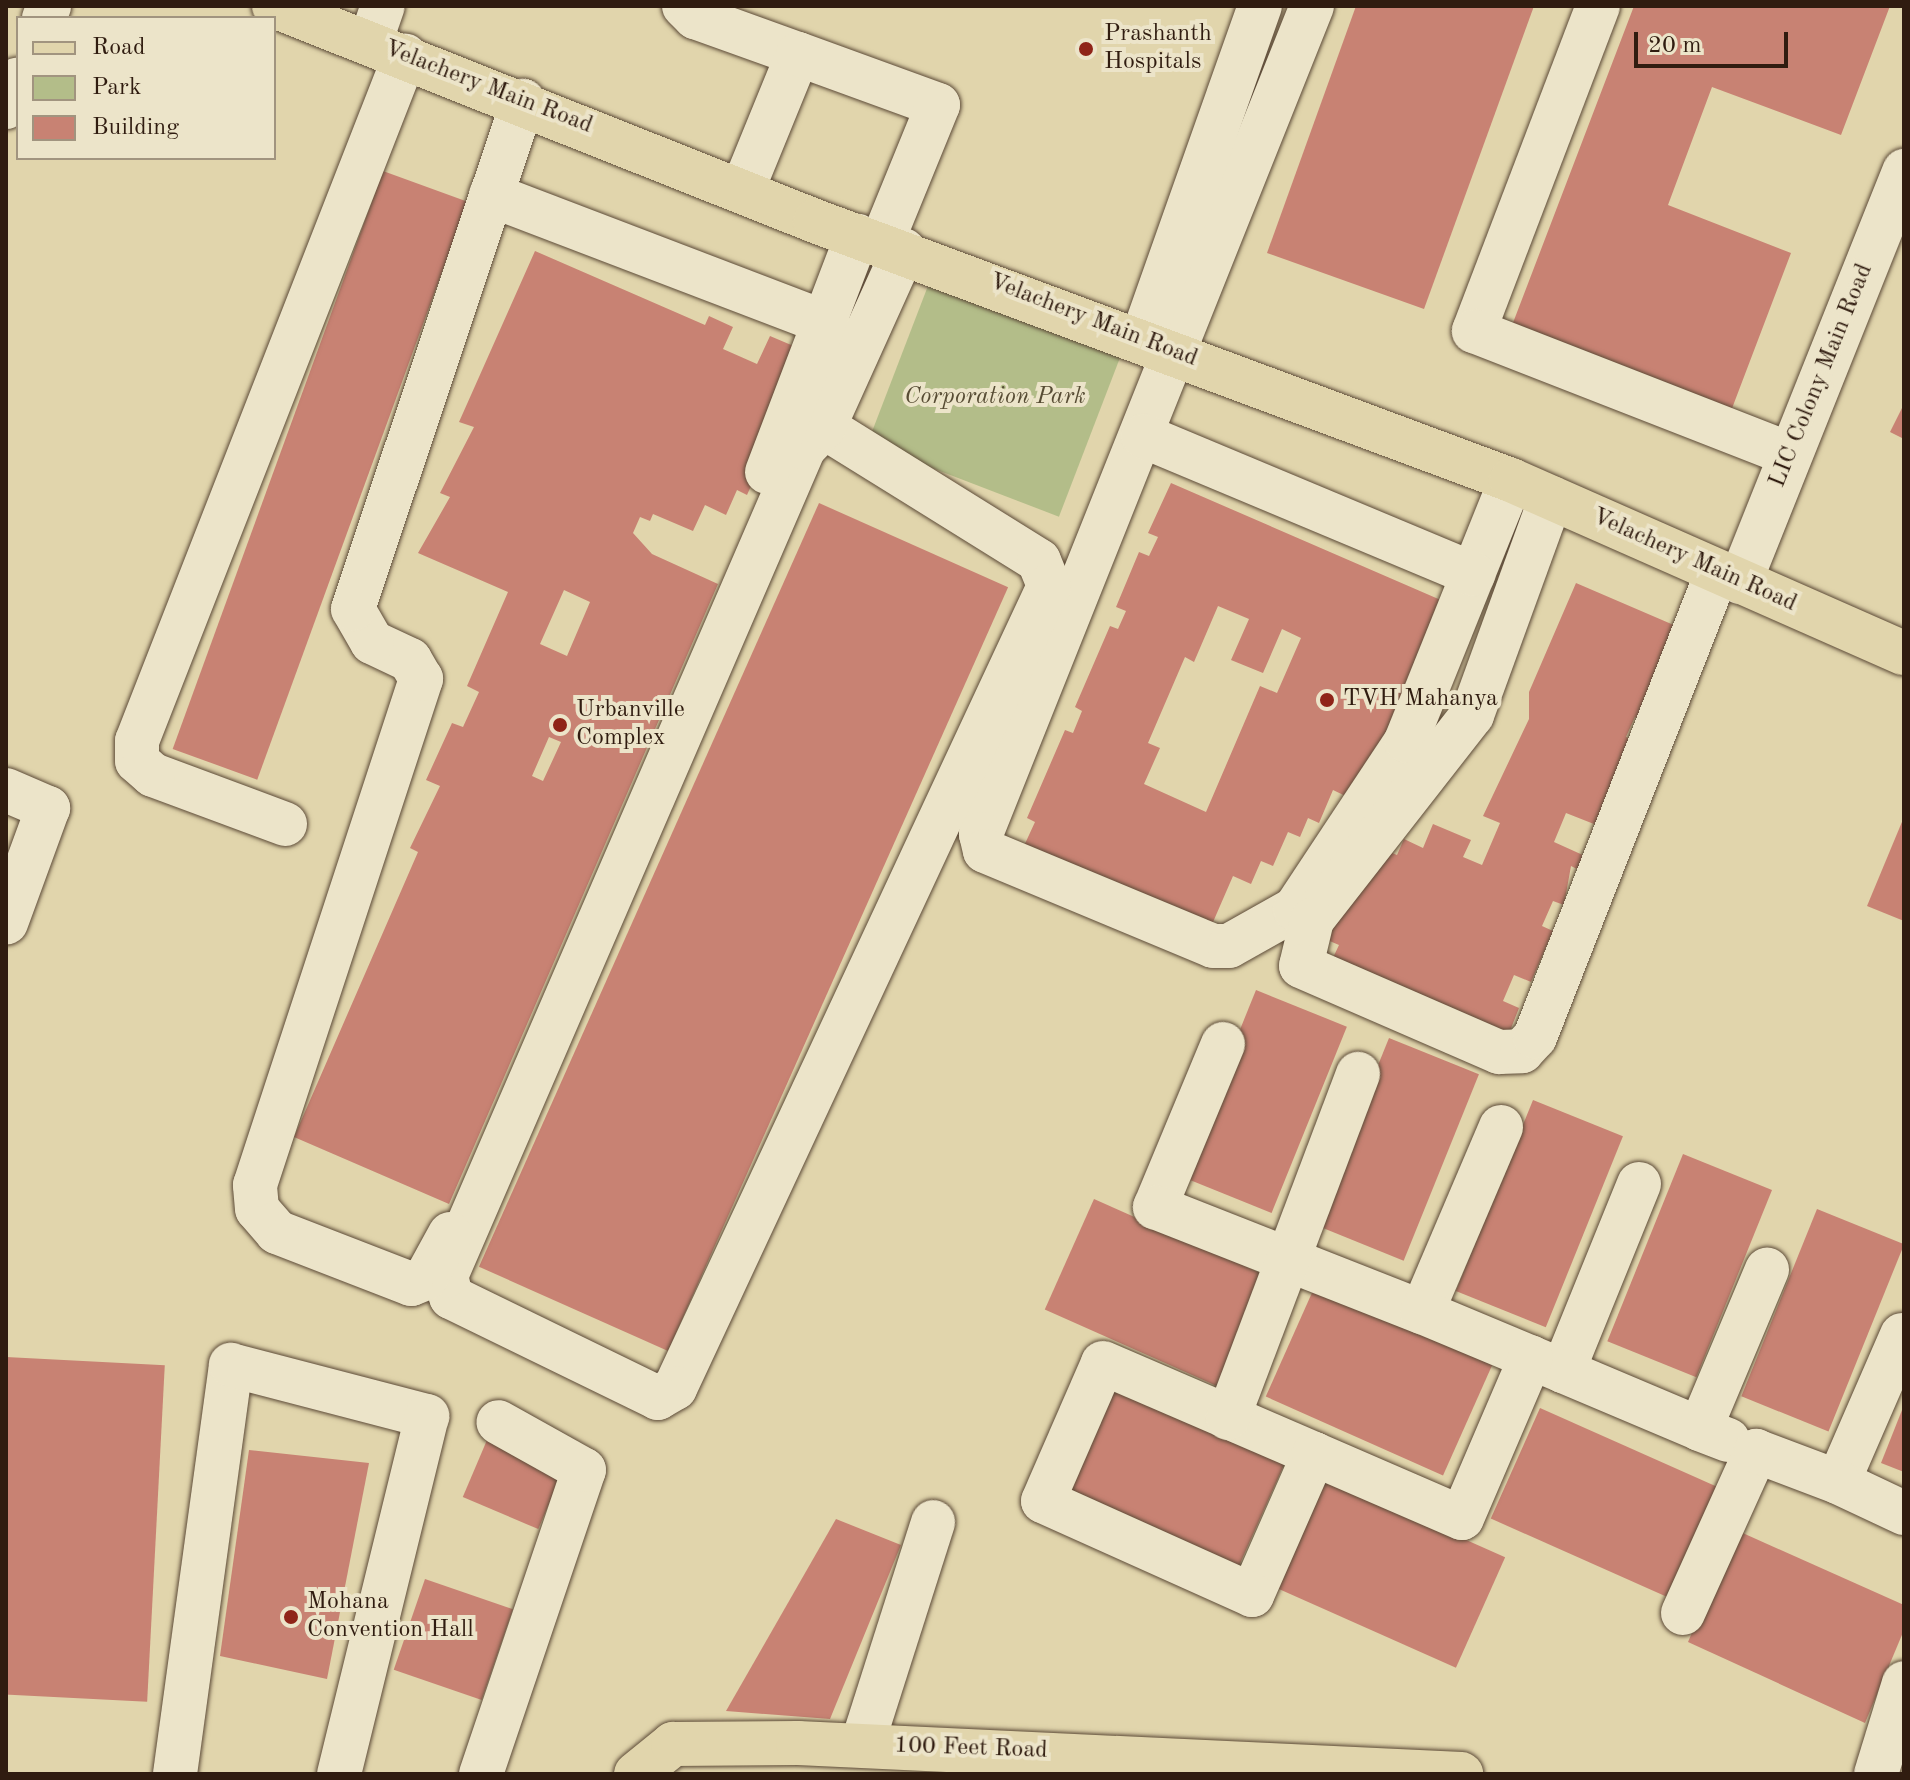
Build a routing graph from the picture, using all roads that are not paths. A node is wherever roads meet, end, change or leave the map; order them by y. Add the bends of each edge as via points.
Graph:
1 (274, 6) edge
2 (684, 6) edge
3 (1260, 6) edge
4 (1312, 6) edge
5 (1598, 6) edge
6 (386, 35) edge
7 (798, 54) junction
8 (16, 84) edge
9 (523, 101) junction
10 (6, 107) edge
11 (1904, 171) edge
12 (742, 191) junction
13 (491, 195) junction
14 (881, 243) junction
15 (828, 324) junction
16 (1158, 345) junction
17 (824, 427) junction
18 (1143, 436) junction
19 (1790, 454) junction
20 (1511, 480) junction
21 (1551, 498) junction
22 (1473, 574) junction
23 (1729, 577) junction
24 (1904, 653) edge
25 (6, 790) edge
26 (285, 824) dead end
27 (6, 923) edge
28 (1223, 1044) dead end
29 (1358, 1074) dead end
30 (1501, 1127) dead end
31 (1639, 1184) dead end
32 (1288, 1259) junction
33 (1767, 1270) dead end
34 (1422, 1312) junction
35 (1902, 1335) dead end
36 (1547, 1364) junction
37 (1228, 1418) junction
38 (498, 1422) dead end
39 (1700, 1429) junction
40 (1756, 1451) junction
41 (1314, 1454) junction
42 (1838, 1482) junction
43 (1904, 1513) edge
44 (933, 1522) dead end
45 (1683, 1613) dead end
46 (1904, 1683) edge
47 (862, 1745) junction
48 (175, 1774) edge
49 (339, 1774) edge
50 (481, 1774) edge
51 (636, 1774) edge
52 (1461, 1774) edge
53 (1876, 1774) edge

1 - 6 main road, Velachery Main Road
2 - 7 street via 695,17
3 - 16 street
4 - 16 street
5 - 19 street via 1474,331
6 - 9 main road, Velachery Main Road
6 - 26 street via 137,741 137,761 153,775
7 - 12 street
7 - 14 street via 938,105
8 - 10 street
9 - 12 main road, Velachery Main Road
9 - 13 street
11 - 19 street, LIC Colony Main Road
12 - 14 main road, Velachery Main Road
13 - 15 street
13 - 15 street via 353,609 372,642 410,660 421,679 255,1185 257,1209 277,1232 411,1284 426,1278 440,1257
14 - 15 street
14 - 16 main road, Velachery Main Road
14 - 17 street
16 - 18 street
16 - 20 main road, Velachery Main Road
17 - 17 street via 804,448 446,1276 451,1297 658,1398 675,1388 1049,586 1039,561
18 - 22 street
18 - 22 street via 981,834 985,851 999,857 1213,946 1229,946 1295,909 1406,741
19 - 23 street, LIC Colony Main Road
20 - 21 main road, Velachery Main Road
20 - 22 street
21 - 23 main road, Velachery Main Road
21 - 23 street, LIC Colony Main Road via 1472,715 1432,775 1312,920 1299,948 1301,966 1499,1052 1522,1051 1535,1037
23 - 24 main road, Velachery Main Road
25 - 27 street via 48,808
28 - 32 street via 1155,1207
29 - 32 street
30 - 34 street
31 - 36 street
32 - 34 street
32 - 37 street
33 - 39 street
34 - 36 street
35 - 42 street
36 - 39 street
36 - 41 street via 1462,1518
37 - 41 street
37 - 41 street via 1103,1363 1043,1501 1252,1595
38 - 50 street via 584,1470
39 - 40 street
40 - 42 street
40 - 45 street
42 - 43 street
44 - 47 street
46 - 53 street
47 - 51 main road, 100 Feet Road via 673,1744
47 - 52 main road, 100 Feet Road
48 - 49 street via 231,1365 427,1416

